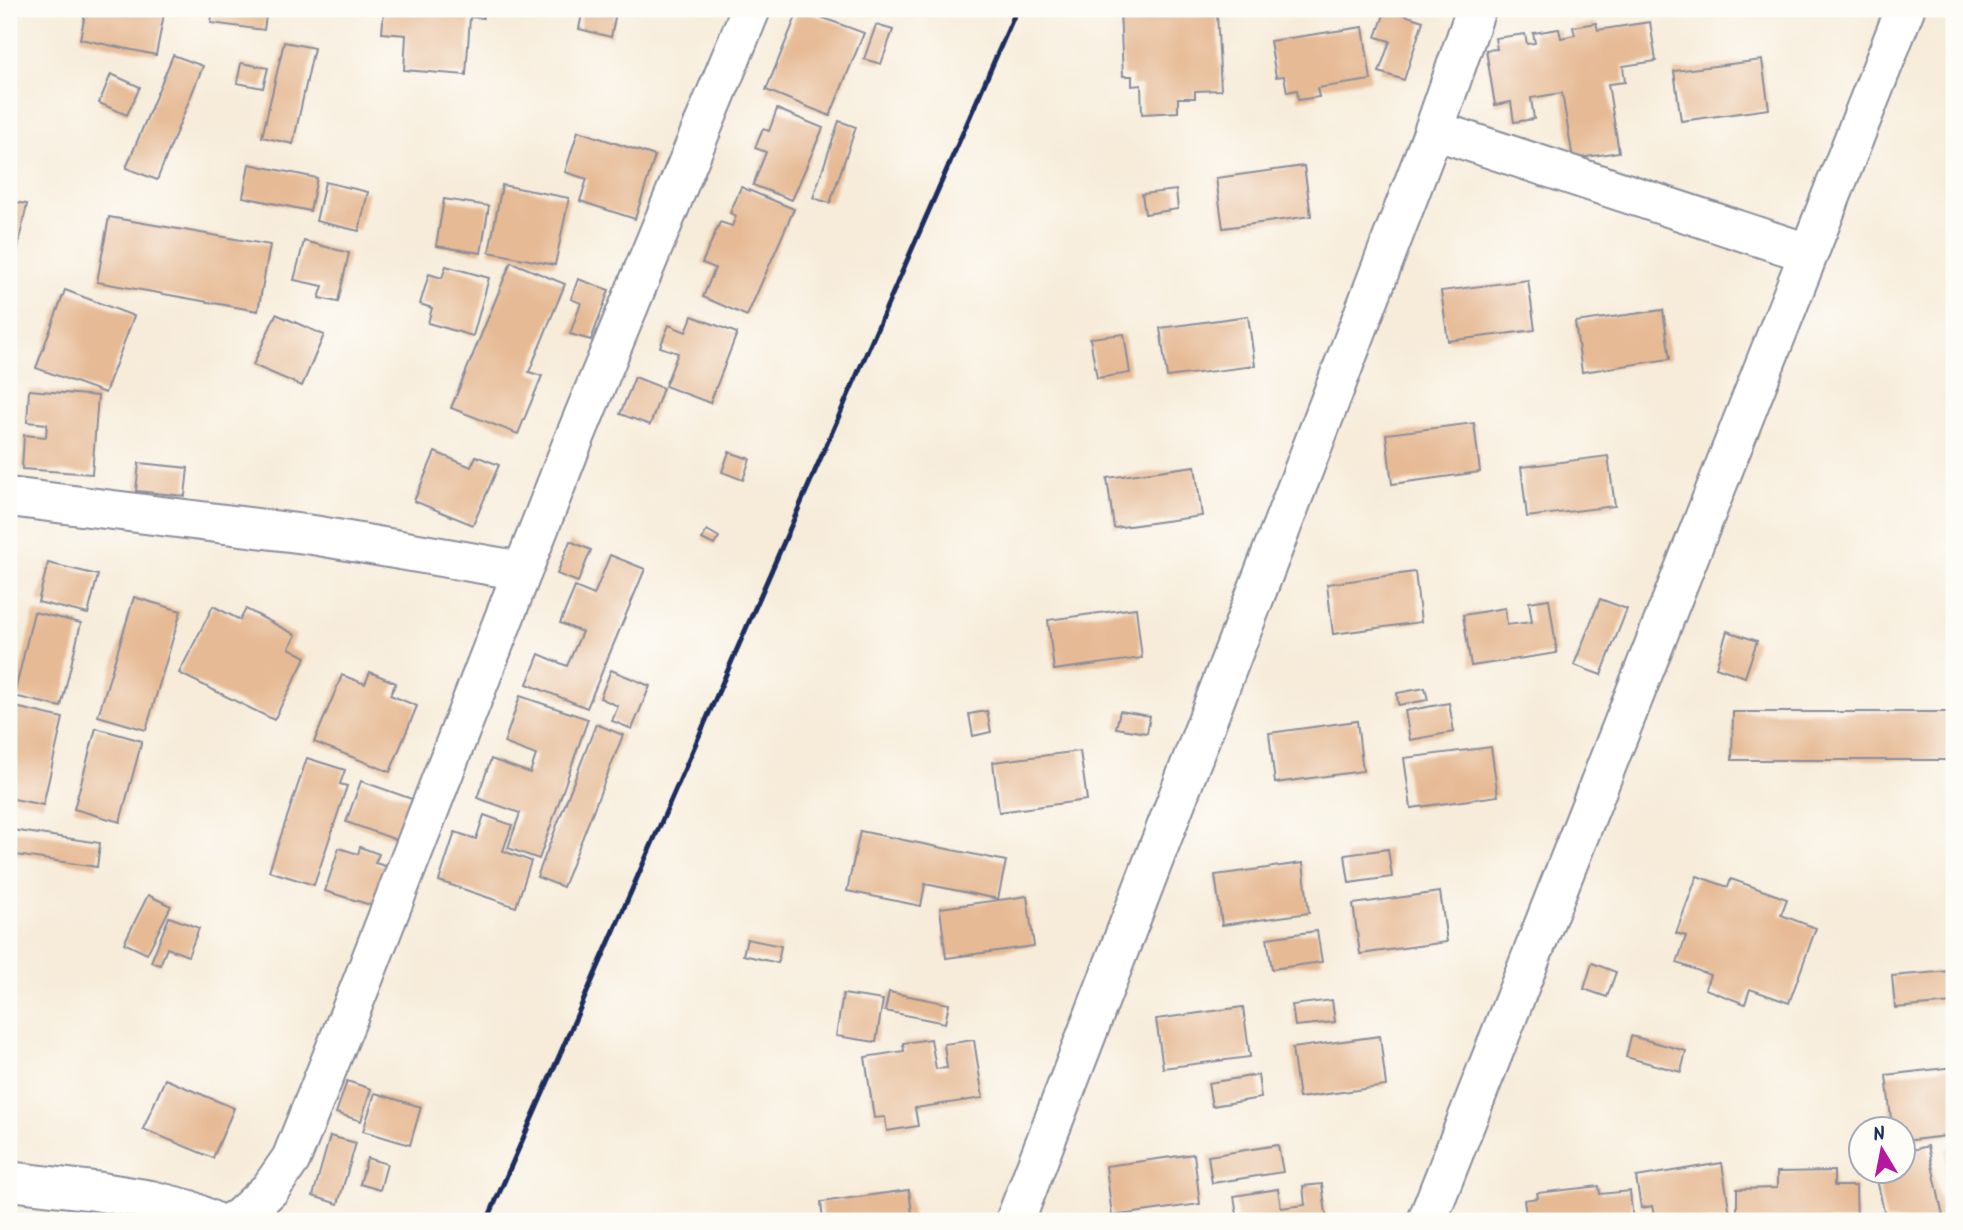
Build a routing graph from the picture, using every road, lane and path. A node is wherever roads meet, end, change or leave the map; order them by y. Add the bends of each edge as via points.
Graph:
1 (751, 9) edge
2 (1476, 9) edge
3 (1905, 9) edge
4 (1434, 130) junction
5 (1808, 253) junction
6 (9, 497) edge
7 (522, 571) junction
8 (9, 1181) edge
9 (212, 1221) edge
10 (232, 1221) edge
11 (1015, 1221) edge
12 (1427, 1221) edge

1 - 7 street
2 - 4 street
3 - 5 street
4 - 5 street
4 - 11 street
5 - 12 street
6 - 7 street via 313,535
7 - 10 street via 290,1159 270,1189
8 - 9 street via 151,1200

